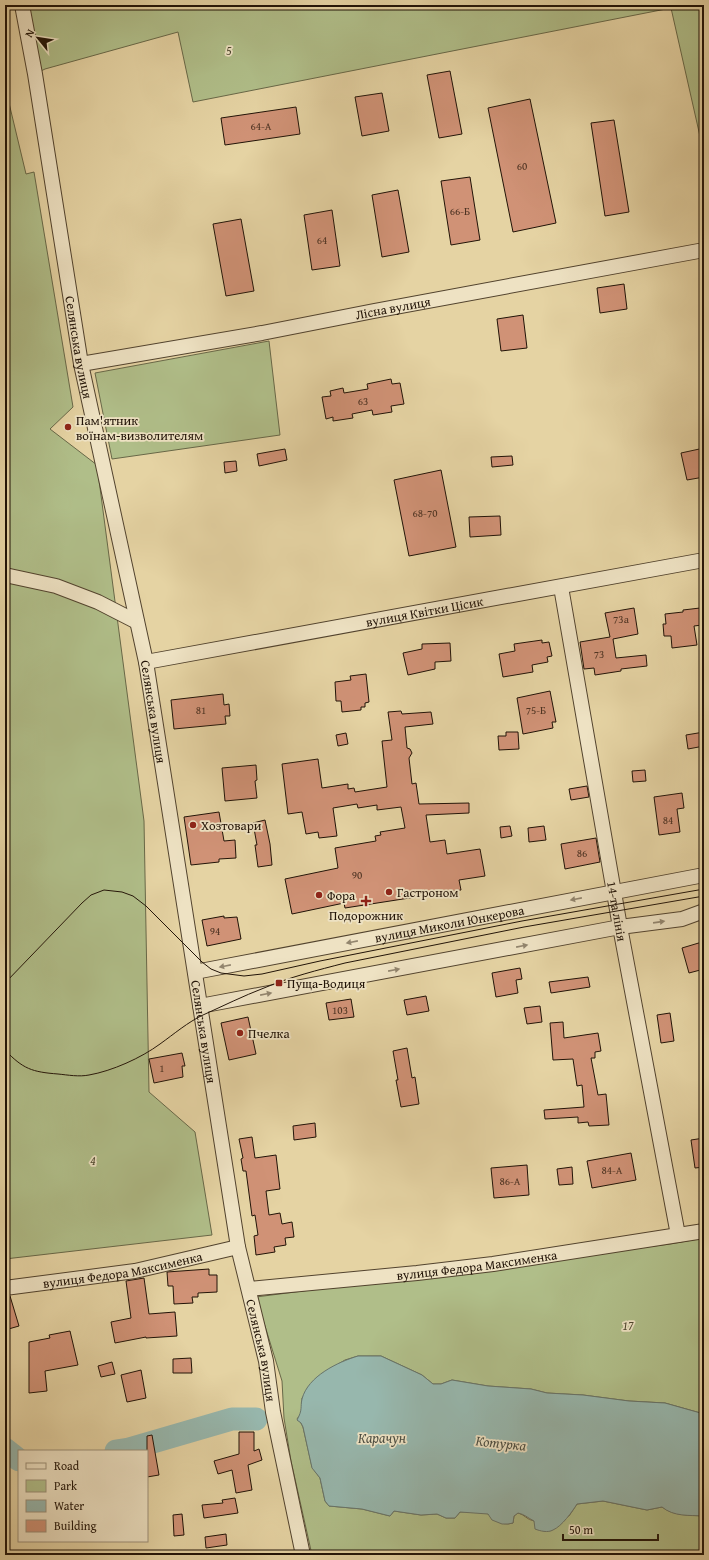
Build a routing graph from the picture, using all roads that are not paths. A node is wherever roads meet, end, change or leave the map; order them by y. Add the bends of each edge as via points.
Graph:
1 (22, 5) edge
2 (704, 250) edge
3 (81, 364) junction
4 (704, 560) edge
5 (5, 575) edge
6 (561, 587) junction
7 (137, 622) junction
8 (146, 662) junction
9 (704, 875) edge
10 (615, 892) junction
11 (704, 911) edge
12 (620, 928) junction
13 (195, 972) junction
14 (200, 1006) junction
15 (704, 1231) edge
16 (678, 1235) junction
17 (238, 1247) junction
18 (5, 1288) edge
19 (248, 1289) junction
20 (302, 1555) edge

1 - 3 street, Селянська вулиця
2 - 3 street, Лісна вулиця via 262,333
3 - 7 street, Селянська вулиця
4 - 6 street, вулиця Квітки Цісик
5 - 7 street via 56,586 98,602
6 - 8 street, вулиця Квітки Цісик
6 - 10 street, 14-та лінія
7 - 8 street, Селянська вулиця
8 - 13 street, Селянська вулиця
9 - 10 street, вулиця Миколи Юнкерова
10 - 12 street, 14-та лінія
10 -> 13 street, вулиця Миколи Юнкерова
12 -> 11 street via 682,919
14 -> 12 street
12 - 16 street, 14-та лінія
13 - 14 street, Селянська вулиця
14 - 17 street, Селянська вулиця
15 - 16 street, вулиця Федора Максименка
16 - 19 street, вулиця Федора Максименка via 493,1264
17 - 18 street, вулиця Федора Максименка via 135,1271
17 - 19 street, Селянська вулиця
19 - 20 street, Селянська вулиця via 266,1361

